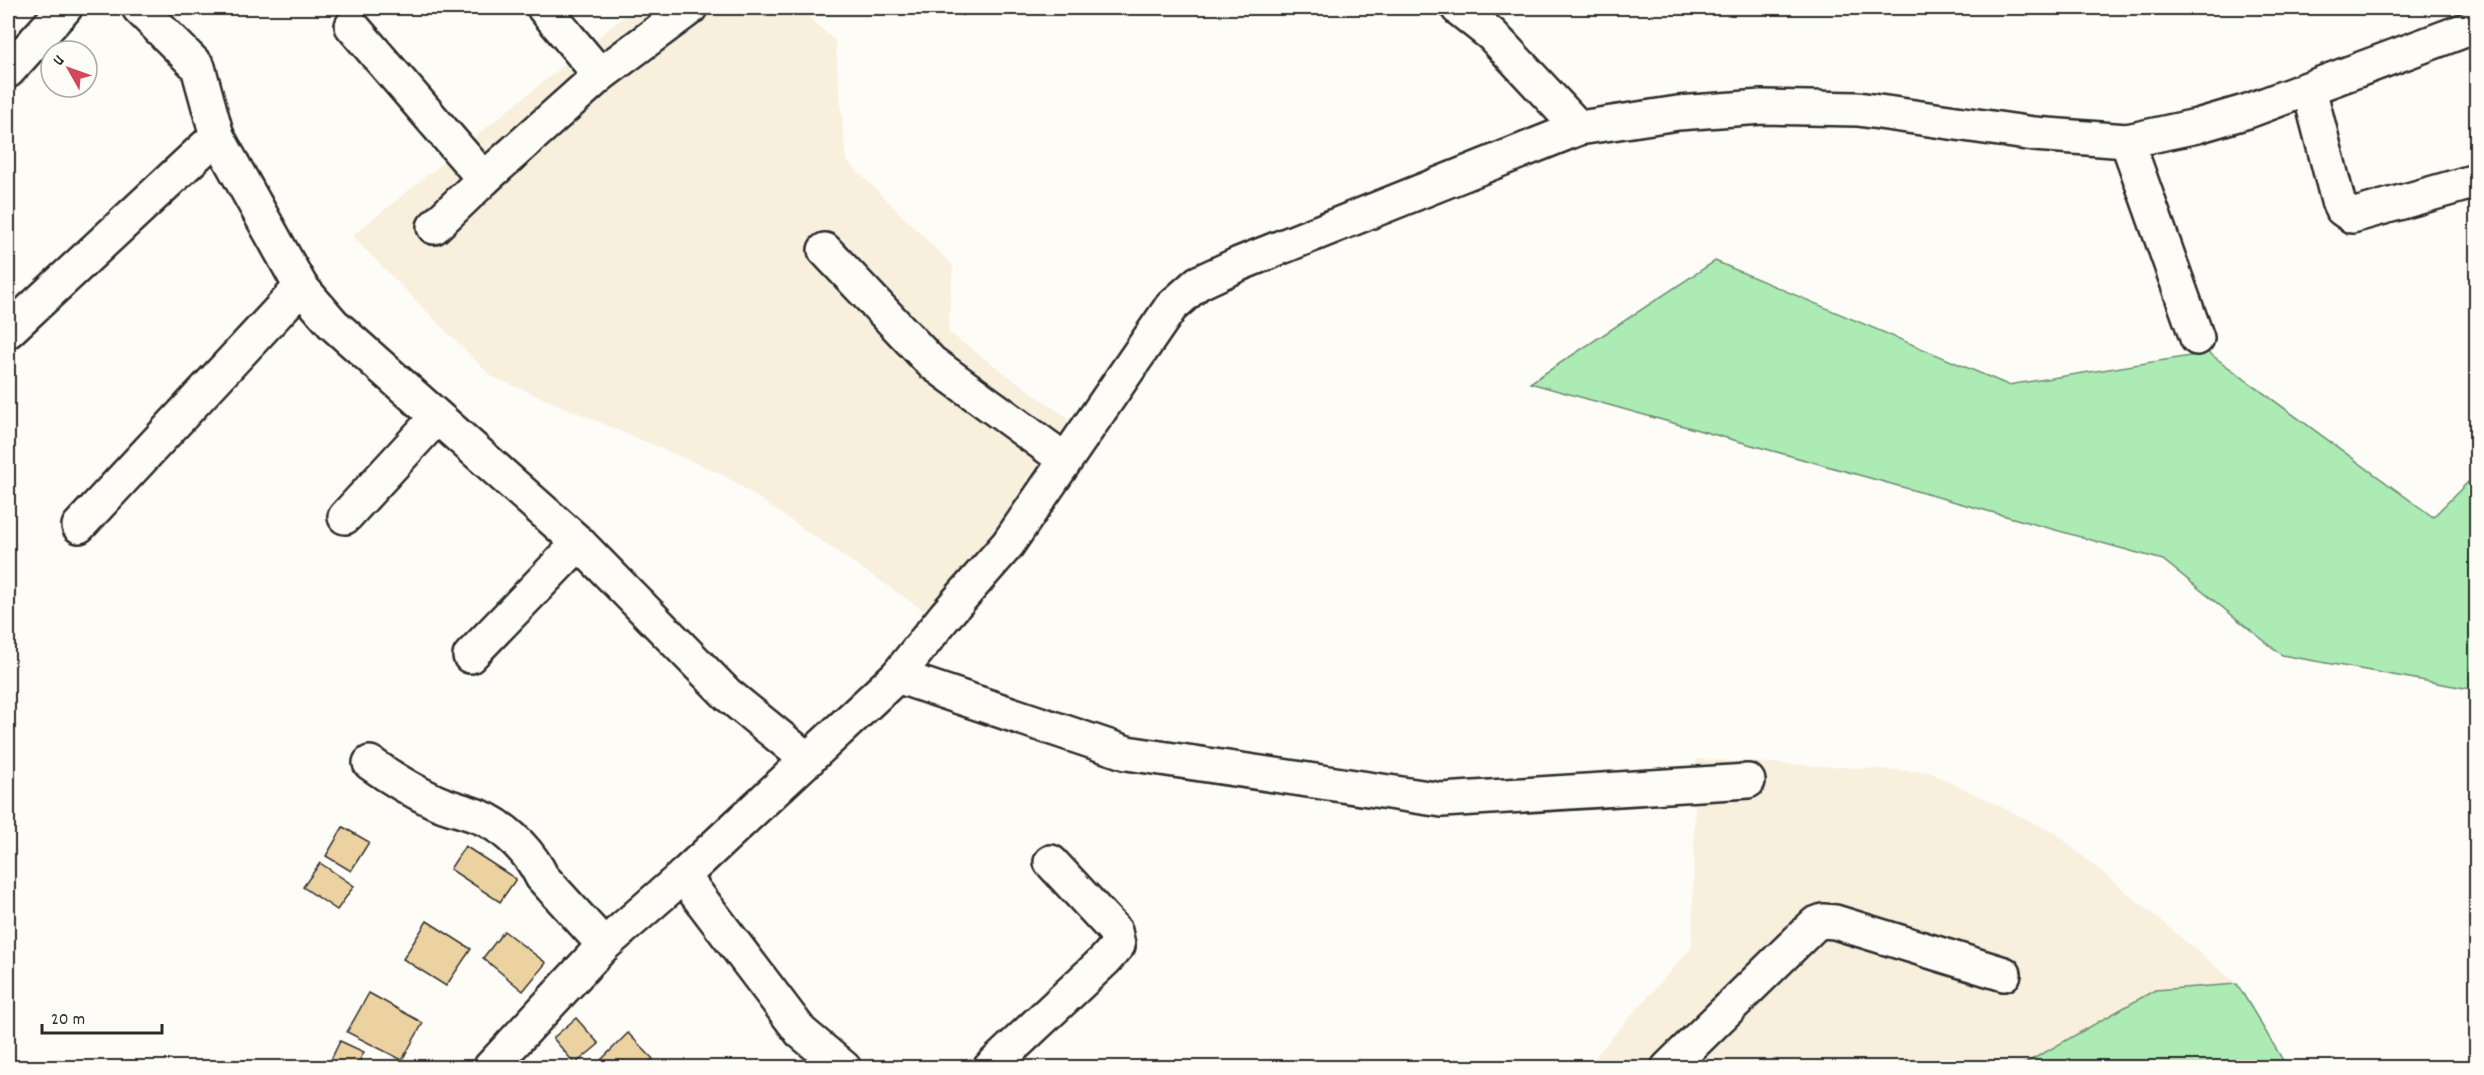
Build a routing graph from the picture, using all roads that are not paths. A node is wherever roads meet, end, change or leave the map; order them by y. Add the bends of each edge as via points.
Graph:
1 (65, 8) edge
2 (139, 8) edge
3 (544, 8) edge
4 (690, 8) edge
5 (1458, 8) edge
6 (352, 26) dead end
7 (2476, 26) edge
8 (8, 71) edge
9 (600, 75) junction
10 (2309, 89) junction
11 (1579, 128) junction
12 (217, 136) junction
13 (2127, 141) junction
14 (484, 179) junction
15 (2476, 181) edge
16 (435, 228) dead end
17 (825, 250) dead end
18 (301, 287) junction
19 (8, 330) edge
20 (2197, 338) dead end
21 (436, 418) junction
22 (1065, 460) junction
23 (345, 517) dead end
24 (79, 526) dead end
25 (579, 543) junction
26 (470, 656) dead end
27 (897, 676) junction
28 (808, 760) junction
29 (370, 764) dead end
30 (1748, 781) dead end
31 (1051, 862) dead end
32 (683, 876) junction
33 (604, 945) junction
34 (2004, 974) dead end
35 (490, 1068) edge
36 (844, 1068) edge
37 (990, 1068) edge
38 (1668, 1068) edge

1 - 8 street
2 - 12 street via 198,67
3 - 9 street
4 - 9 street
5 - 11 street via 1492,35
6 - 14 street
7 - 10 street
9 - 14 street
10 - 13 street via 2197,126
10 - 15 street via 2338,201 2347,214 2352,216
11 - 13 street via 1678,113 1762,107 1858,109 2034,134
11 - 22 street via 1198,283 1171,307
12 - 18 street
12 - 19 street
13 - 20 street
14 - 16 street
17 - 22 street via 931,363
18 - 21 street via 333,324
18 - 24 street
21 - 23 street
21 - 25 street
22 - 27 street via 1008,544
25 - 26 street
25 - 28 street via 727,694
27 - 28 street
27 - 30 street via 1127,753 1442,800
28 - 32 street
29 - 33 street via 434,801 487,820 516,842
31 - 37 street via 1115,931 1118,945
32 - 33 street
32 - 36 street via 801,1032
33 - 35 street
34 - 38 street via 1834,921 1823,921 1815,924

